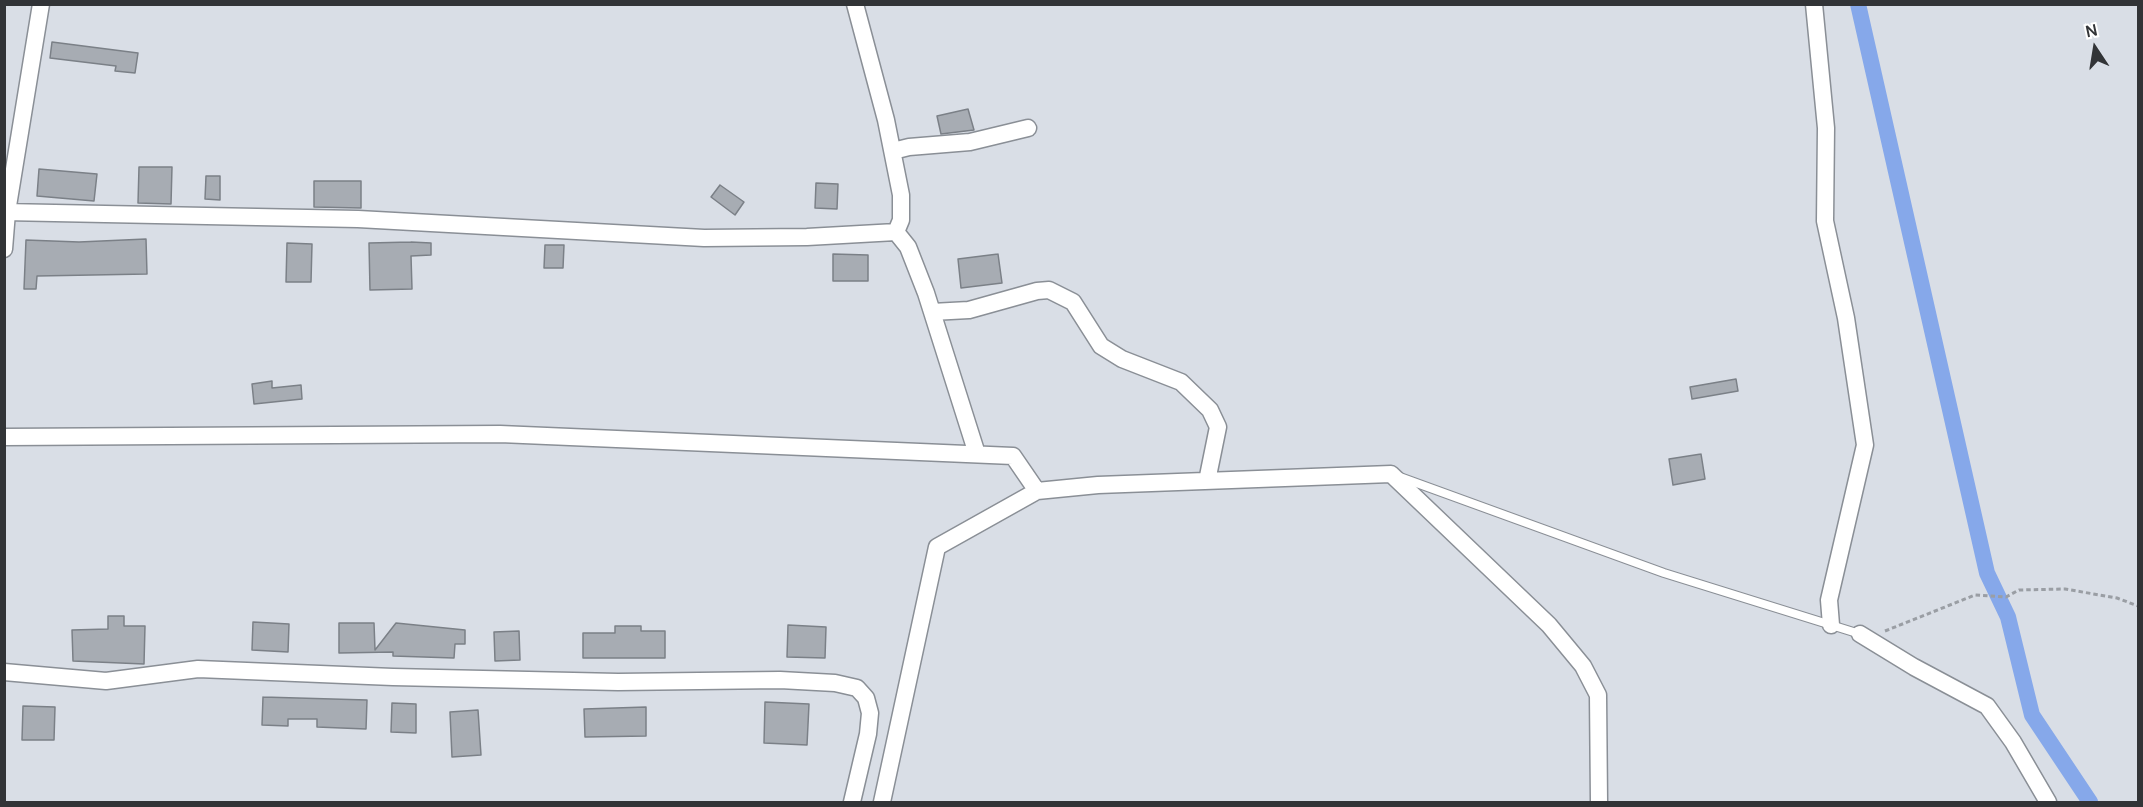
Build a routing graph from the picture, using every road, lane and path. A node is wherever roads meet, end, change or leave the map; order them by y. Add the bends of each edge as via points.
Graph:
1 (41, 4) edge
2 (855, 4) edge
3 (1814, 4) edge
4 (1028, 128) dead end
5 (893, 151) junction
6 (6, 212) edge
7 (896, 232) junction
8 (4, 249) edge
9 (932, 312) junction
10 (4, 437) edge
11 (977, 454) junction
12 (1391, 474) junction
13 (1207, 481) junction
14 (1037, 491) junction
15 (2139, 606) edge
16 (1831, 625) junction
17 (1860, 634) junction
18 (4, 672) edge
19 (852, 802) edge
20 (882, 802) edge
21 (1599, 802) edge
22 (2048, 802) edge

1 - 6 street
2 - 5 street
3 - 16 street via 1826,128 1825,221 1846,318 1865,445 1829,600
4 - 5 street via 970,142
5 - 7 street via 902,195 901,220
6 - 7 street via 358,219 704,237
6 - 8 street
7 - 9 street via 908,247
9 - 11 street
9 - 13 street via 969,310 1049,290 1073,302 1101,346 1122,359 1181,382 1210,410 1218,427
10 - 11 street via 501,434
11 - 14 street via 1013,456
12 - 13 street
12 - 16 lane via 1664,573
12 - 21 street via 1550,625 1583,666 1598,694
13 - 14 street
14 - 20 street via 937,547
15 - 17 path via 2065,589 2019,590 2006,597 1975,595 1878,634
16 - 17 lane
17 - 22 street via 1987,706
18 - 19 street via 106,681 198,669 583,682 835,683 857,688 866,698 870,713

